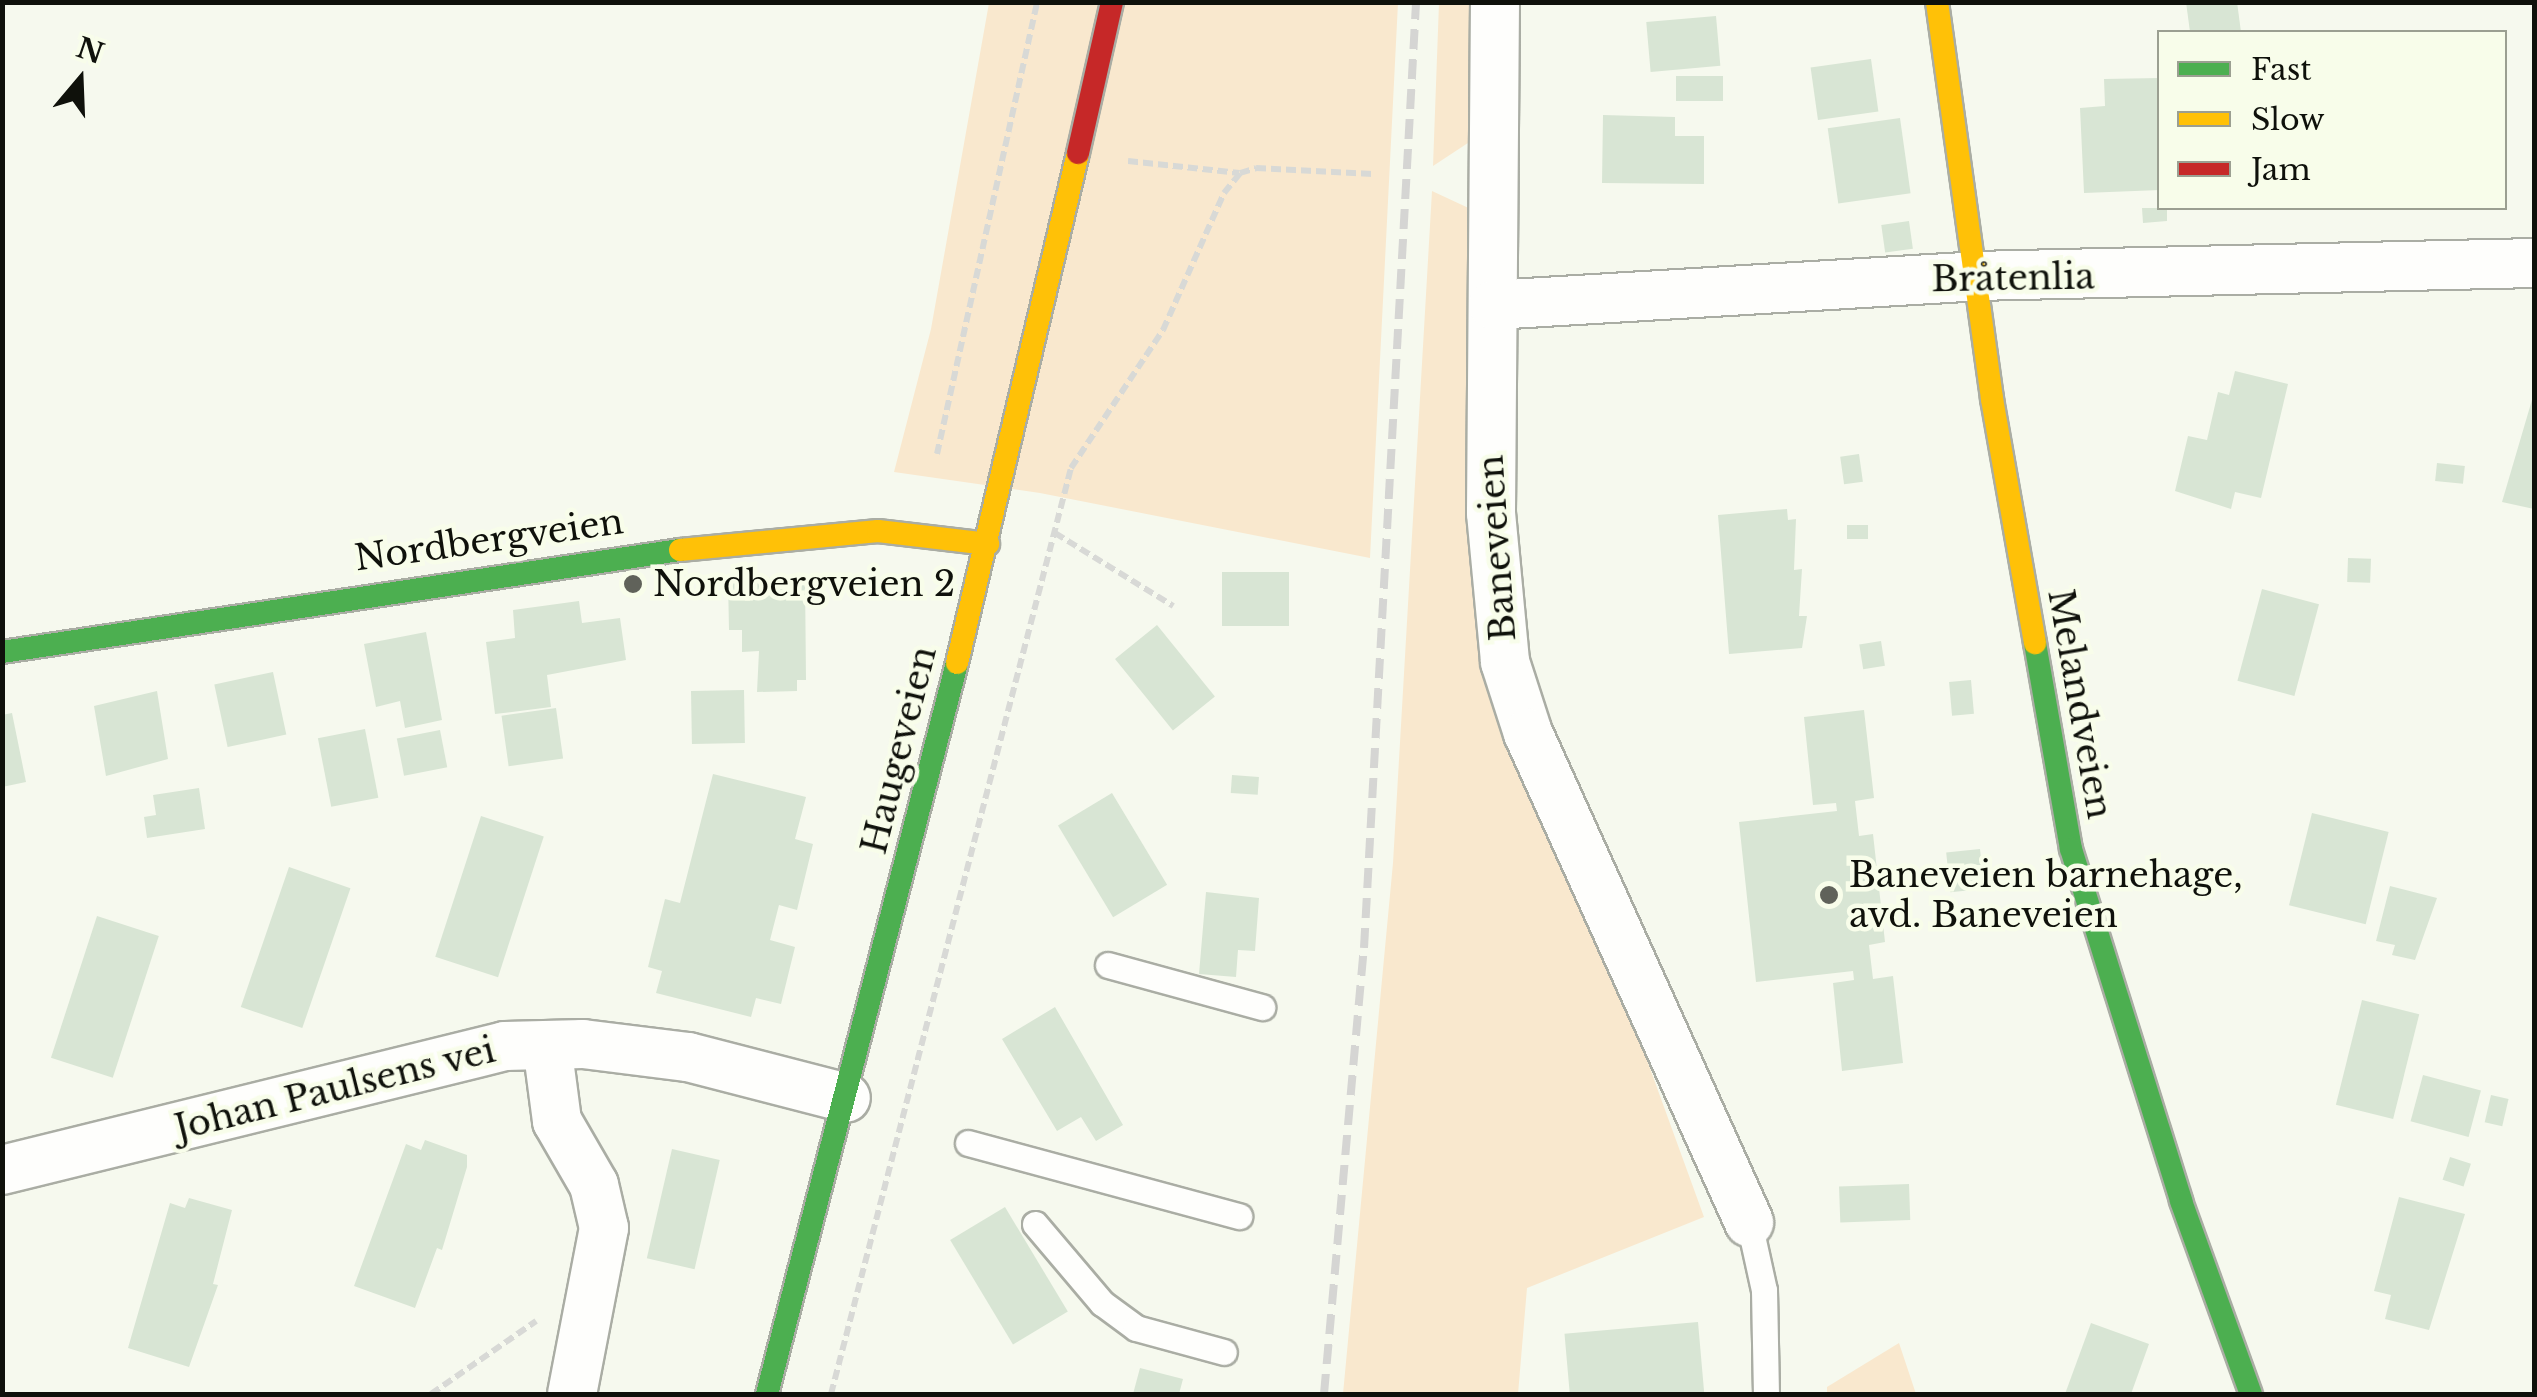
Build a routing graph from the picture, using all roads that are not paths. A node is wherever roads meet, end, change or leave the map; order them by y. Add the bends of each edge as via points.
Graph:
1 (1112, 2) edge
2 (1496, 2) edge
3 (1937, 2) edge
4 (2534, 263) edge
5 (1975, 276) junction
6 (1493, 306) junction
7 (988, 544) junction
8 (2, 652) edge
9 (1108, 964) dead end
10 (1262, 1007) dead end
11 (547, 1045) junction
12 (846, 1098) junction
13 (968, 1144) dead end
14 (2, 1170) edge
15 (1239, 1216) dead end
16 (1749, 1222) joint
17 (1035, 1224) dead end
18 (1224, 1352) dead end
19 (572, 1394) edge
20 (768, 1394) edge
21 (1766, 1394) edge
22 (2251, 1394) edge

1 - 7 street, Haugeveien
2 - 6 street, Baneveien
3 - 5 street, Melandveien
4 - 5 street, Bråtenlia
5 - 6 street, Bråtenlia
5 - 22 street, Melandveien via 2071,849 2181,1201
6 - 16 street, Baneveien via 1491,513 1505,662 1528,734
7 - 8 street, Nordbergveien via 878,530 633,554
7 - 12 street, Haugeveien
9 - 10 lane
11 - 12 street, Johan Paulsens vei via 688,1056
11 - 14 street, Johan Paulsens vei via 458,1054
11 - 19 street via 557,1121 594,1185 604,1228
12 - 20 street, Haugeveien
13 - 15 lane
16 - 21 lane via 1764,1290
17 - 18 lane via 1102,1304 1136,1328

